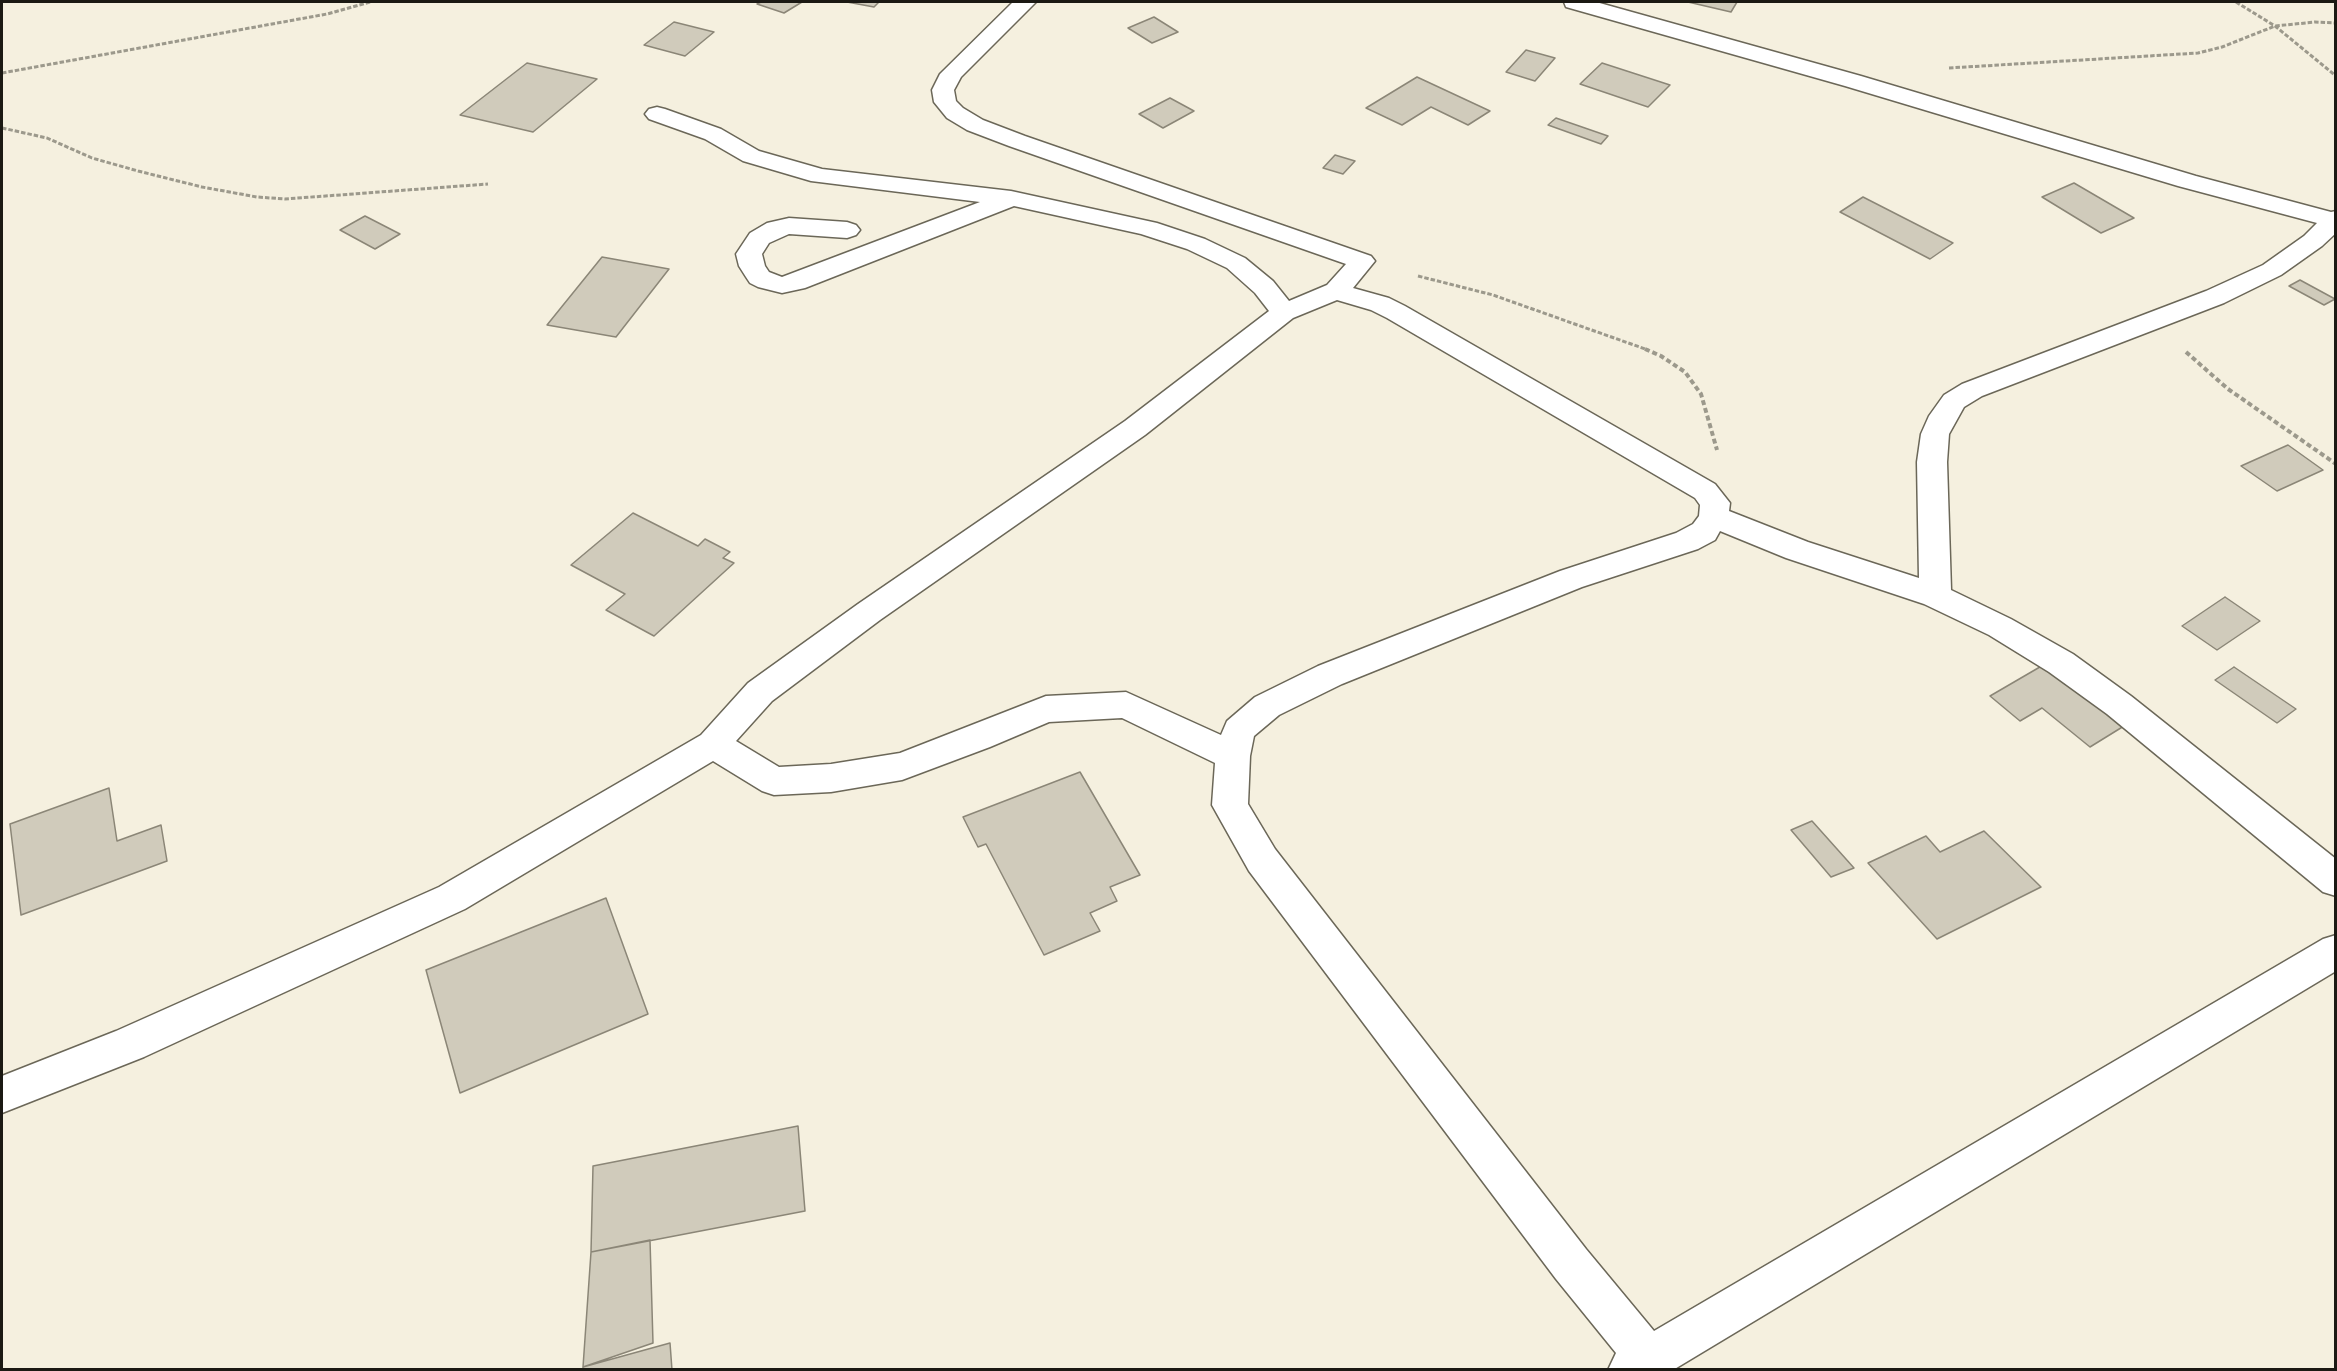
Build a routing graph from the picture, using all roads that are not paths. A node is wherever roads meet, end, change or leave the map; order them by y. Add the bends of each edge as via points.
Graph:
1 (1025, 2) edge
2 (1574, 2) edge
3 (657, 114) dead end
4 (1011, 198) junction
5 (2335, 219) edge
6 (847, 230) dead end
7 (1336, 291) junction
8 (1284, 312) junction
9 (1726, 521) junction
10 (1935, 596) junction
11 (713, 744) junction
12 (1233, 756) junction
13 (2336, 881) edge
14 (2336, 951) edge
15 (2, 1095) edge
16 (1640, 1364) edge

1 - 7 street via 951,74 943,90 945,102 955,113 1017,141 1362,261
2 - 5 street via 2187,180
3 - 4 street via 712,135 751,156 820,176
4 - 6 street via 796,282 782,285 767,281 752,267 749,254 759,238 776,228
4 - 8 street via 1148,228 1196,244 1248,272
5 - 10 street via 2313,241 2272,270 2215,297 1954,400 1935,434 1932,462
7 - 8 street
7 - 9 street via 1396,312 1705,491
8 - 11 street via 1135,428 760,692
9 - 10 street via 1797,550
9 - 12 street via 1687,541 1571,579 1330,675 1267,706 1239,730
10 - 13 street via 2000,627 2061,663 2119,705
11 - 12 street via 774,781 831,778 902,766 1046,709 1126,705
11 - 15 street via 452,898 130,1044
12 - 16 street via 1230,805 1262,860 1572,1264
14 - 16 street

